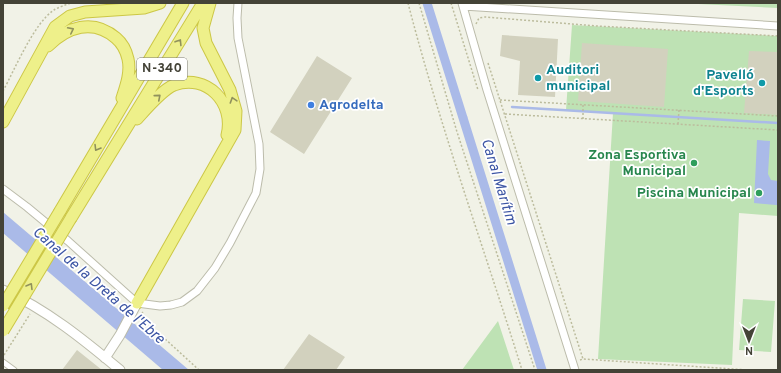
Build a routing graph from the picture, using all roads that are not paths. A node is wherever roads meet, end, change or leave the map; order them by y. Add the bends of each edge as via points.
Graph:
1 (160, 3) edge
2 (183, 3) edge
3 (203, 3) edge
4 (210, 3) edge
5 (238, 3) edge
6 (462, 4) edge
7 (778, 26) edge
8 (40, 54) junction
9 (117, 114) junction
10 (3, 122) edge
11 (121, 135) junction
12 (223, 149) junction
13 (3, 189) edge
14 (3, 290) edge
15 (3, 306) edge
16 (135, 308) junction
17 (3, 331) edge
18 (106, 358) junction
19 (3, 362) edge
20 (14, 370) edge
21 (120, 370) edge
22 (576, 370) edge

1 - 8 highway via 144,8 85,12 70,16 55,27
2 - 9 highway, N-340
11 -> 3 highway, N-340
12 -> 4 highway via 235,130 236,111 230,90 206,43 203,28
5 - 16 street via 238,38 259,144 260,169 256,193 215,268 197,291 182,302
6 - 7 street
6 - 22 street
8 -> 9 highway via 56,38 78,27 96,26 108,31 122,44 128,59 128,76
8 - 10 highway
9 -> 15 highway, N-340, bridge
11 -> 12 highway via 157,97 173,85 194,82 208,87 220,98 227,113 229,128
17 -> 11 highway, N-340, bridge
12 - 16 highway
13 - 16 street via 62,236
14 - 18 street via 35,306
16 - 18 street
18 - 21 street
19 - 20 street

